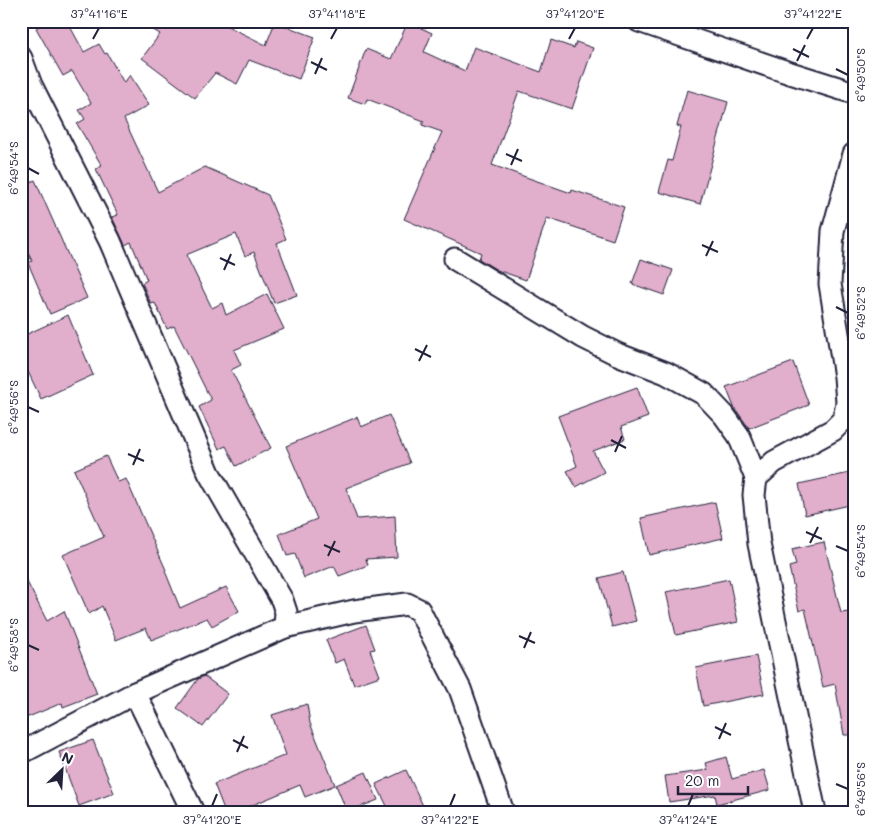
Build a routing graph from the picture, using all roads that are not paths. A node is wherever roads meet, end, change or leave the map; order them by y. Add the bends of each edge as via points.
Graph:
1 (640, 21) edge
2 (21, 58) edge
3 (26, 87) edge
4 (854, 93) edge
5 (854, 154) edge
6 (455, 258) dead end
7 (844, 429) edge
8 (756, 478) junction
9 (285, 626) junction
10 (135, 693) junction
11 (21, 752) edge
12 (193, 812) edge
13 (503, 812) edge
14 (815, 812) edge

1 - 4 street
2 - 3 street
3 - 9 street via 110,241 209,473 282,600 286,612
5 - 7 street via 833,231 830,284 845,377
6 - 8 street via 582,337 666,373 704,394 739,436
7 - 8 street via 774,462
8 - 14 street via 754,495 759,544
9 - 10 street
9 - 13 street via 407,604 419,610 460,689
10 - 11 street
10 - 12 street

